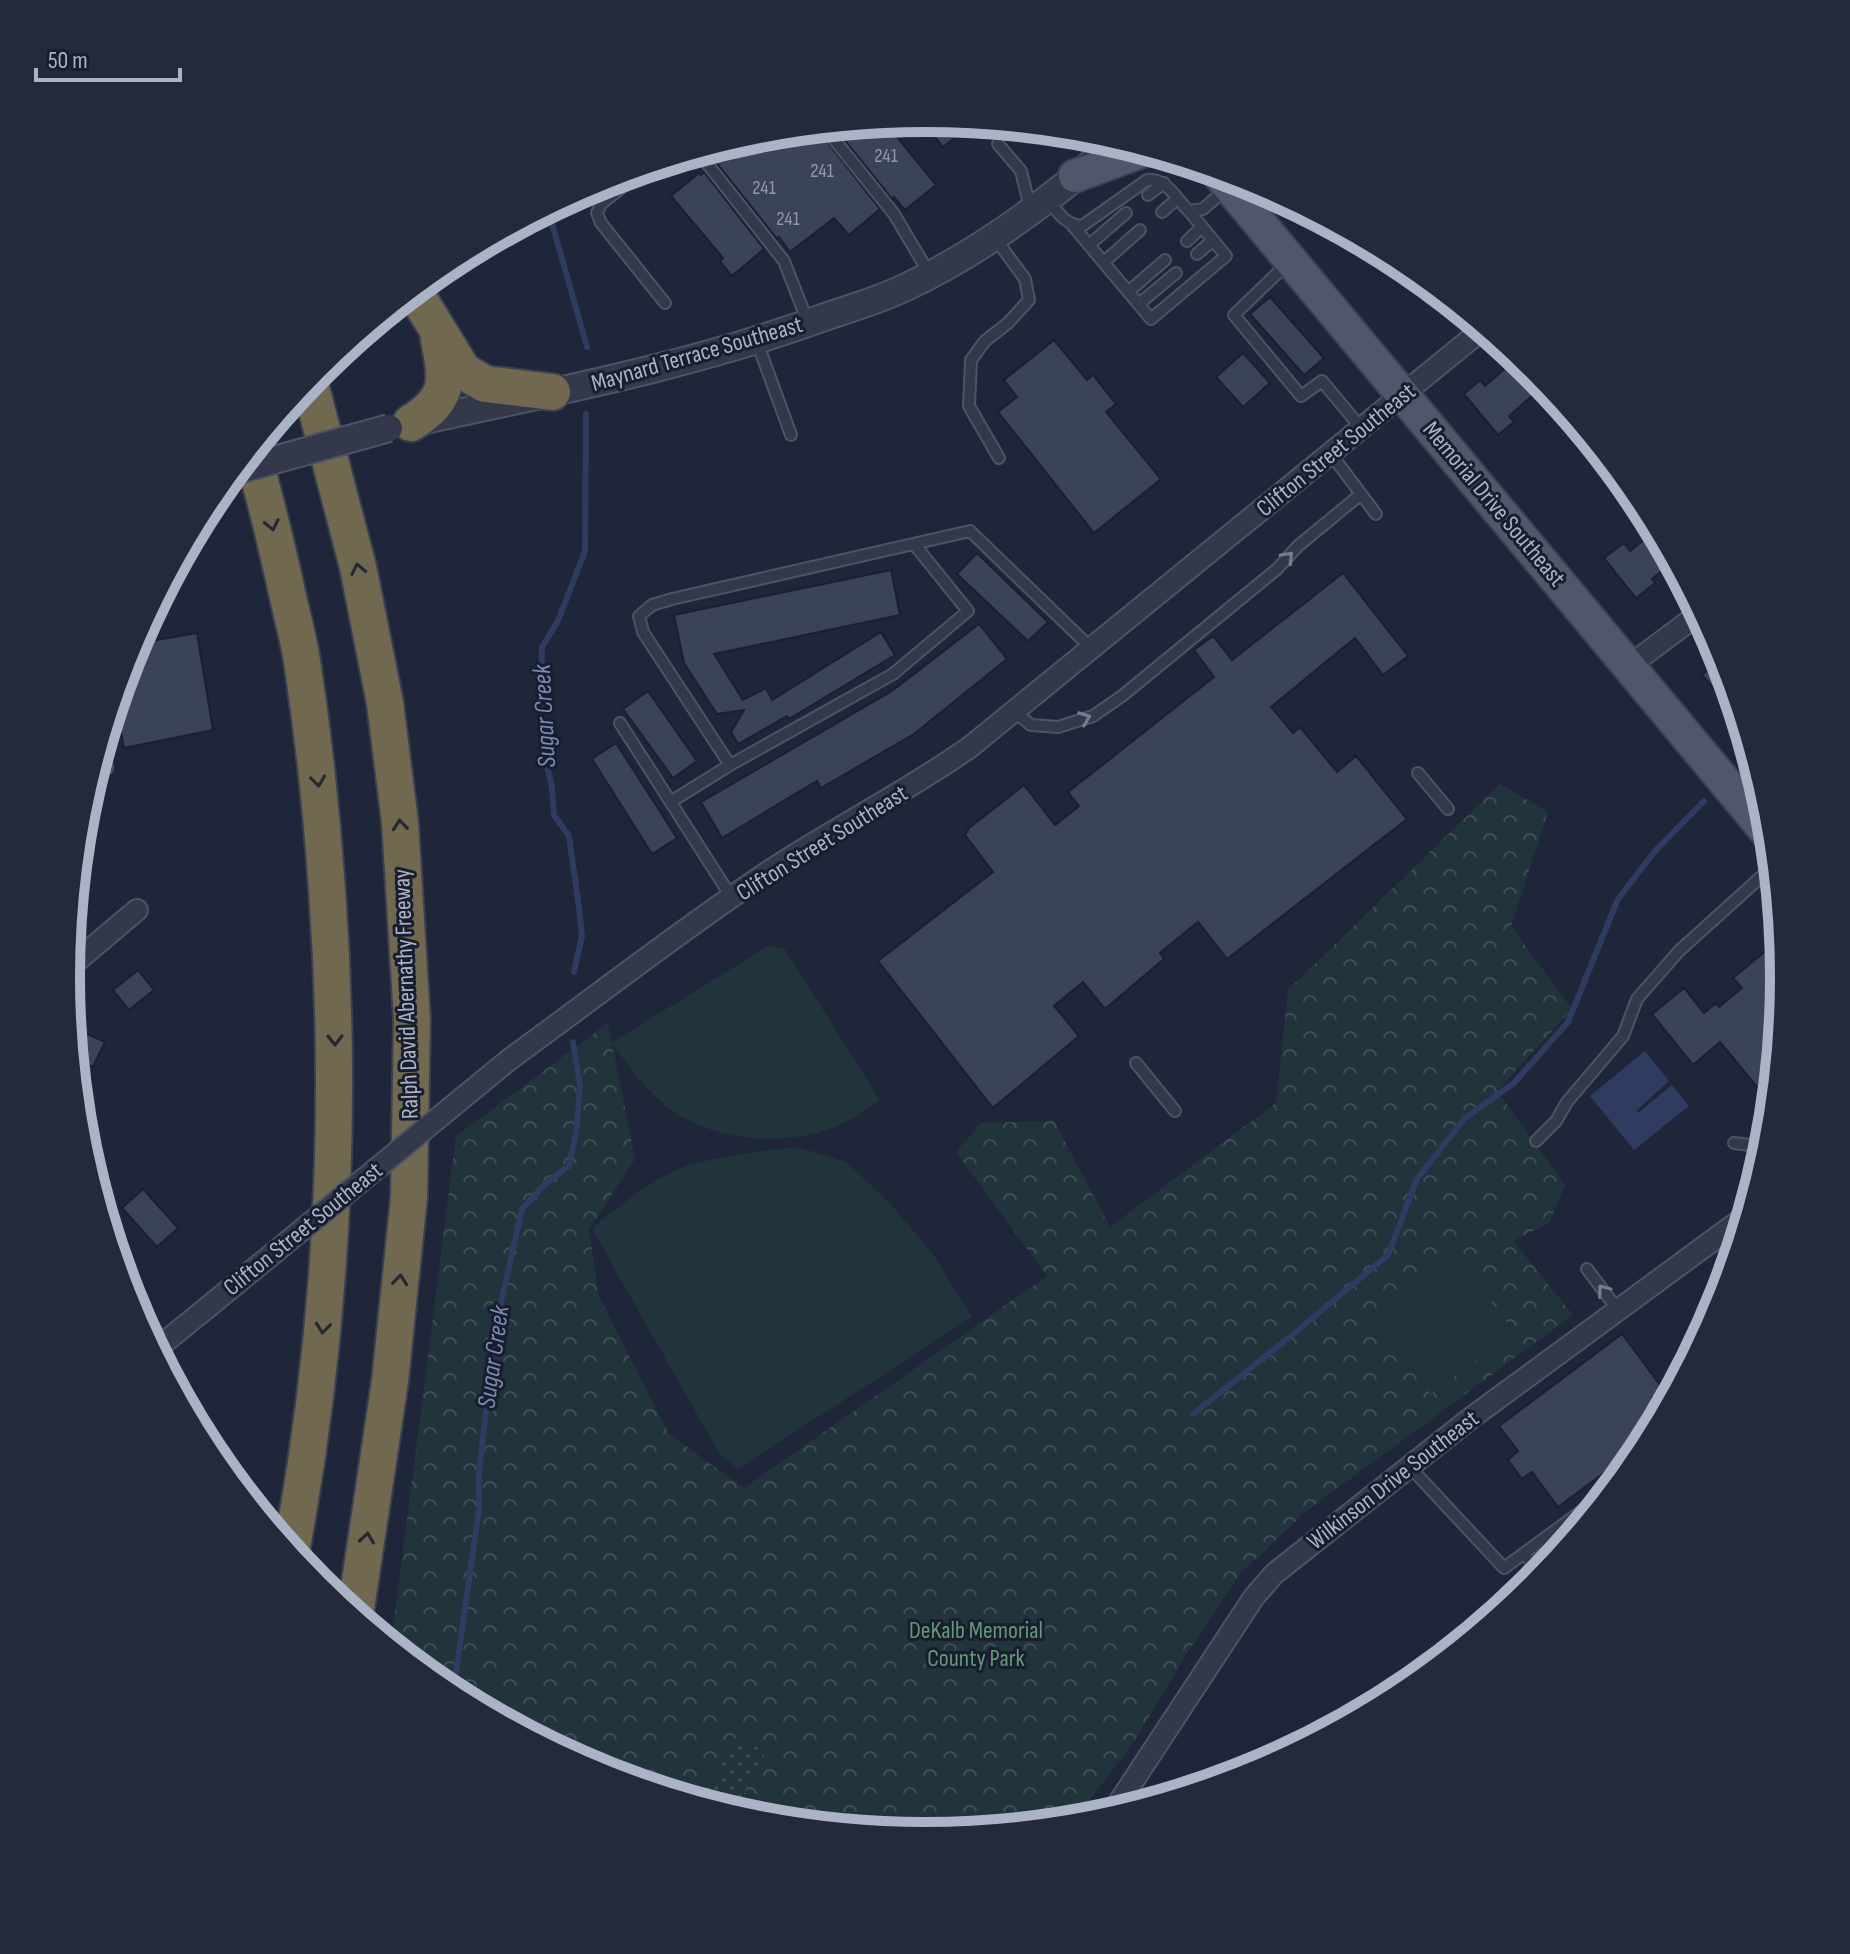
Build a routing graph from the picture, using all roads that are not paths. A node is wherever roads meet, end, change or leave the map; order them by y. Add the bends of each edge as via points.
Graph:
1 (833, 137) edge
2 (998, 144) dead end
3 (1095, 149) edge
4 (1105, 152) edge
5 (1127, 157) edge
6 (705, 161) edge
7 (1075, 176) junction
8 (1164, 183) junction
9 (1219, 185) edge
10 (619, 190) edge
11 (1231, 190) edge
12 (1148, 195) dead end
13 (1177, 199) junction
14 (1038, 204) junction
15 (1267, 205) edge
16 (1189, 211) junction
17 (1162, 212) dead end
18 (1126, 213) dead end
19 (1253, 217) junction
20 (1073, 226) junction
21 (1202, 227) junction
22 (1140, 230) dead end
23 (993, 236) junction
24 (1213, 240) junction
25 (1187, 241) dead end
26 (1089, 245) junction
27 (1197, 254) dead end
28 (1165, 260) dead end
29 (1291, 260) junction
30 (1104, 262) junction
31 (1176, 273) dead end
32 (930, 275) junction
33 (1128, 292) junction
34 (420, 301) edge
35 (665, 303) dead end
36 (1139, 304) junction
37 (809, 323) junction
38 (433, 324) junction
39 (1475, 336) edge
40 (757, 342) junction
41 (552, 392) junction
42 (313, 395) edge
43 (1404, 396) junction
44 (400, 426) junction
45 (1362, 429) junction
46 (791, 435) dead end
47 (1331, 454) junction
48 (999, 458) dead end
49 (255, 463) edge
50 (253, 466) edge
51 (1361, 494) junction
52 (1376, 514) dead end
53 (914, 544) junction
54 (1691, 620) edge
55 (1091, 648) junction
56 (1629, 666) junction
57 (1014, 711) junction
58 (620, 723) dead end
59 (730, 765) junction
60 (1418, 773) dead end
61 (672, 801) junction
62 (1753, 808) edge
63 (1448, 809) dead end
64 (1764, 875) edge
65 (732, 898) junction
66 (137, 910) dead end
67 (81, 957) edge
68 (1136, 1063) dead end
69 (1175, 1111) dead end
70 (1536, 1141) dead end
71 (1734, 1143) dead end
72 (1753, 1147) edge
73 (1732, 1226) edge
74 (1587, 1269) dead end
75 (1618, 1310) junction
76 (163, 1343) edge
77 (1409, 1466) junction
78 (1575, 1516) edge
79 (293, 1538) edge
80 (1524, 1553) junction
81 (1533, 1564) edge
82 (357, 1602) edge
83 (1122, 1798) edge

1 - 32 lane via 894,214
2 - 14 lane via 1021,171
3 - 7 main road
4 - 7 street, Maynard Terrace Southeast
5 - 7 main road
6 - 37 lane via 784,261
7 - 14 street, Maynard Terrace Southeast
8 - 12 lane
8 - 13 lane
8 - 20 lane via 1147,180 1092,221
9 - 16 lane via 1203,209
10 - 35 lane via 601,204 601,223
11 - 19 main road, Memorial Drive Southeast
13 - 16 lane
13 - 17 lane
14 - 20 lane
14 - 23 street, Maynard Terrace Southeast
15 - 19 lane
16 - 21 lane
18 - 26 lane
19 - 29 main road, Memorial Drive Southeast
20 - 26 lane
21 - 24 lane
21 - 25 lane
22 - 30 lane
23 - 32 street, Maynard Terrace Southeast
23 - 48 lane via 1025,279 1029,300 971,360 969,406
24 - 27 lane
24 - 36 lane via 1226,256 1216,265 1151,319
26 - 30 lane
28 - 33 lane
29 - 43 main road, Memorial Drive Southeast
29 - 45 lane via 1234,315 1301,396 1322,381
30 - 33 lane
31 - 36 lane
32 - 37 street, Maynard Terrace Southeast
33 - 36 lane
34 - 38 highway
37 - 40 street, Maynard Terrace Southeast
38 - 41 highway via 463,371 485,384
38 - 44 highway via 443,362 442,395 432,410
39 - 43 street, Clifton Street Southeast
40 - 41 street, Maynard Terrace Southeast
40 - 46 lane
41 - 44 street, Maynard Terrace Southeast
82 -> 42 highway, Ralph David Abernathy Freeway via 390,1381 409,1197 412,1019 400,822 385,703 358,567
43 - 45 street, Clifton Street Southeast
43 - 56 main road, Memorial Drive Southeast
44 - 50 street, Maynard Terrace Southeast, bridge
45 - 47 street, Clifton Street Southeast
47 - 51 lane
47 - 55 street, Clifton Street Southeast
49 -> 79 highway via 303,664 321,809 335,996 329,1269 315,1409
51 - 52 lane
57 -> 51 lane via 1031,725 1058,727 1093,716 1277,569
53 - 55 lane via 970,531
53 - 59 lane via 968,611 893,674
53 - 59 lane via 672,599 639,616 643,632
54 - 56 street
55 - 57 street, Clifton Street Southeast
56 - 62 main road, Memorial Drive Southeast
57 - 65 street, Clifton Street Southeast via 923,781 810,845
58 - 61 lane
59 - 61 lane
60 - 63 lane
61 - 65 lane
64 - 70 lane via 1637,999 1623,1036
65 - 76 street, Clifton Street Southeast, bridge via 510,1059
66 - 67 street
68 - 69 lane
71 - 72 lane
73 - 75 street, Wilkinson Drive Southeast
75 -> 74 lane
75 - 77 street, Wilkinson Drive Southeast
77 - 80 lane via 1504,1568
77 - 83 street, Wilkinson Drive Southeast via 1264,1583
78 - 80 lane
80 - 81 lane

